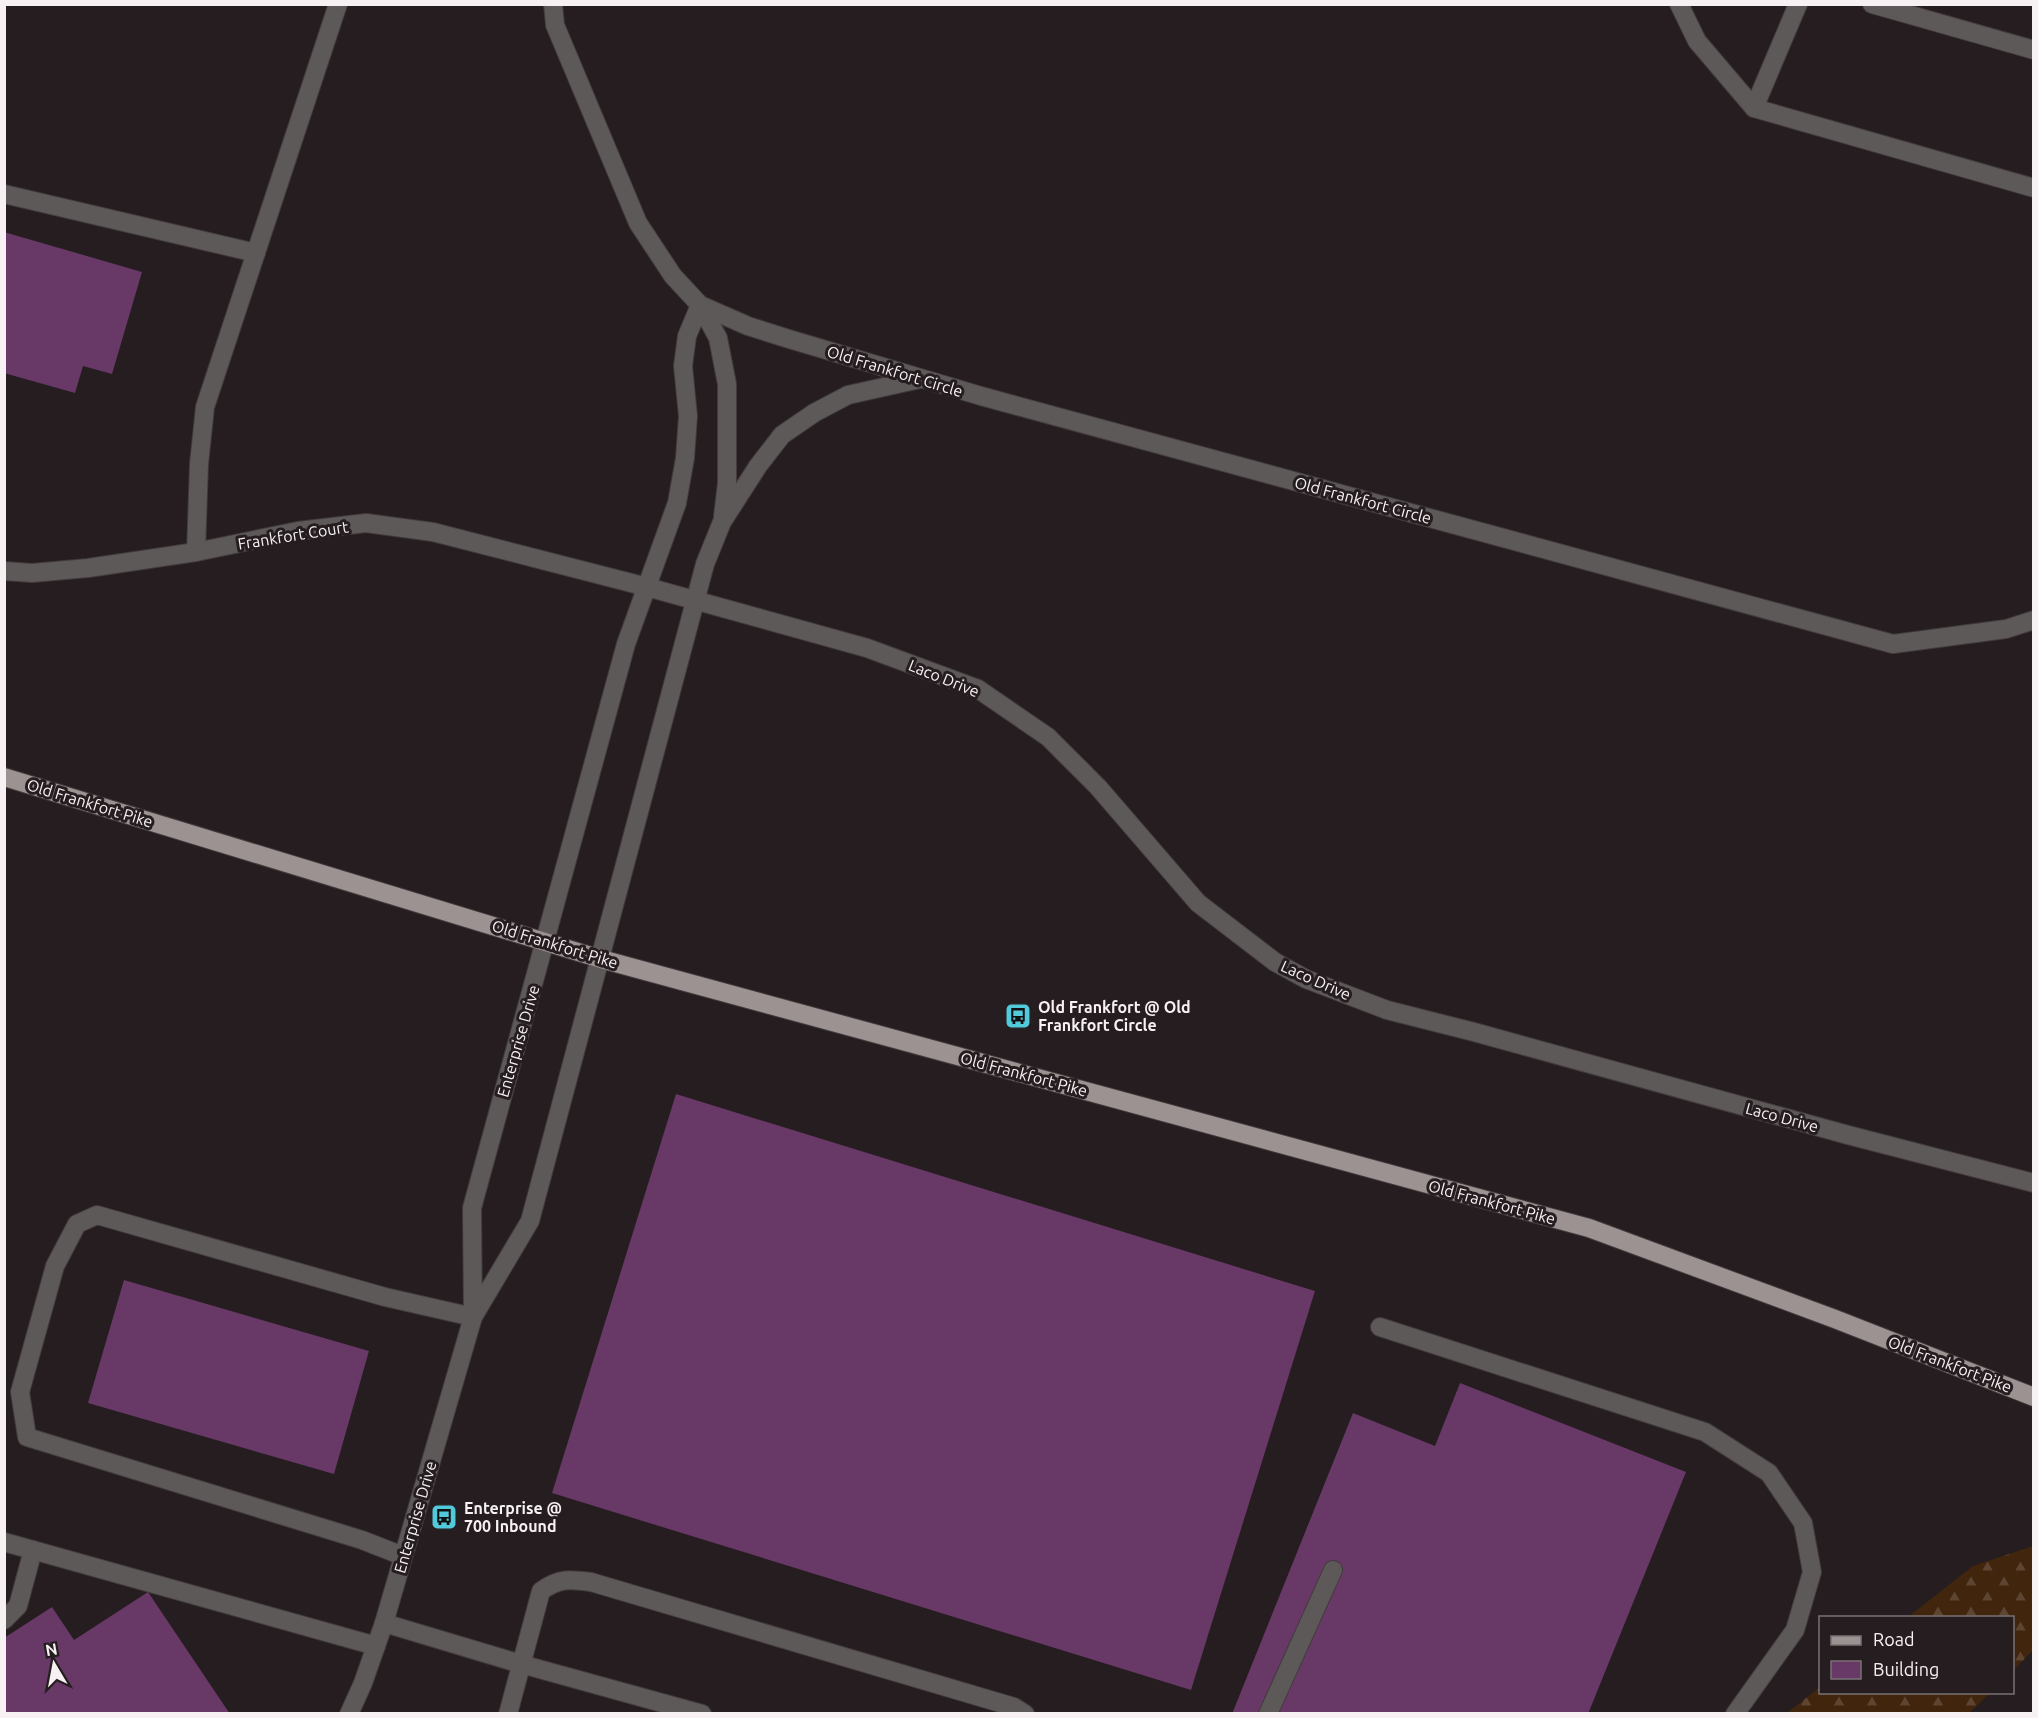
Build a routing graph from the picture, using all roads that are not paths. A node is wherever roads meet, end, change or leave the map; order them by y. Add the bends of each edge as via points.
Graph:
1 (338, 4) edge
2 (553, 4) edge
3 (1679, 4) edge
4 (1798, 4) edge
5 (1872, 4) edge
6 (2034, 50) edge
7 (1754, 108) junction
8 (2034, 188) edge
9 (4, 194) edge
10 (256, 253) junction
11 (700, 305) junction
12 (922, 379) junction
13 (722, 522) junction
14 (196, 552) junction
15 (4, 571) edge
16 (647, 587) junction
17 (695, 602) junction
18 (2034, 620) edge
19 (4, 777) edge
20 (546, 941) junction
21 (601, 958) junction
22 (2034, 1183) edge
23 (473, 1317) junction
24 (1380, 1327) dead end
25 (2034, 1397) edge
26 (4, 1542) edge
27 (33, 1550) junction
28 (403, 1556) junction
29 (1333, 1570) dead end
30 (4, 1620) edge
31 (384, 1623) junction
32 (376, 1646) junction
33 (521, 1664) junction
34 (349, 1713) edge
35 (508, 1713) edge
36 (702, 1713) edge
37 (1025, 1713) edge
38 (1269, 1713) edge
39 (1735, 1713) edge

1 - 10 street
2 - 11 street, Old Frankfort Circle via 555,25 638,222 673,276
3 - 7 street via 1697,41
4 - 7 street
5 - 6 street
7 - 8 street
9 - 10 street
10 - 14 street via 205,407 198,464
11 - 12 street, Old Frankfort Circle via 748,326
11 - 13 street, Old Frankfort Circle via 718,338 727,384 727,472
11 - 16 street via 687,336 683,366 688,416 677,503
12 - 13 street via 848,395 782,435
12 - 18 street, Old Frankfort Circle via 1893,644 2006,629
13 - 17 street
14 - 15 street, Frankfort Court via 88,568
14 - 16 street, Frankfort Court via 298,531 366,523 433,532
16 - 17 street, Frankfort Court
16 - 20 street via 626,644
17 - 21 street
17 - 22 street, Laco Drive via 867,648 978,689 1048,737 1098,787 1198,903 1275,962 1306,979 1386,1010
19 - 20 main road, Old Frankfort Pike
20 - 21 main road, Old Frankfort Pike
20 - 23 street, Enterprise Drive via 472,1208
21 - 23 street, Enterprise Drive via 530,1221
21 - 25 main road, Old Frankfort Pike via 1589,1228
23 - 28 street, Enterprise Drive
23 - 28 street via 385,1297 97,1215 77,1224 55,1266 20,1392 27,1437
24 - 39 street via 1705,1432 1769,1473 1803,1523 1812,1572 1795,1630
26 - 27 street
27 - 30 street via 18,1606
27 - 32 street
28 - 31 street, Enterprise Drive
29 - 38 street
31 - 32 street, Enterprise Drive
31 - 33 street
32 - 34 street, Enterprise Drive
33 - 35 street
33 - 36 street
33 - 37 street via 541,1591 554,1582 573,1579

